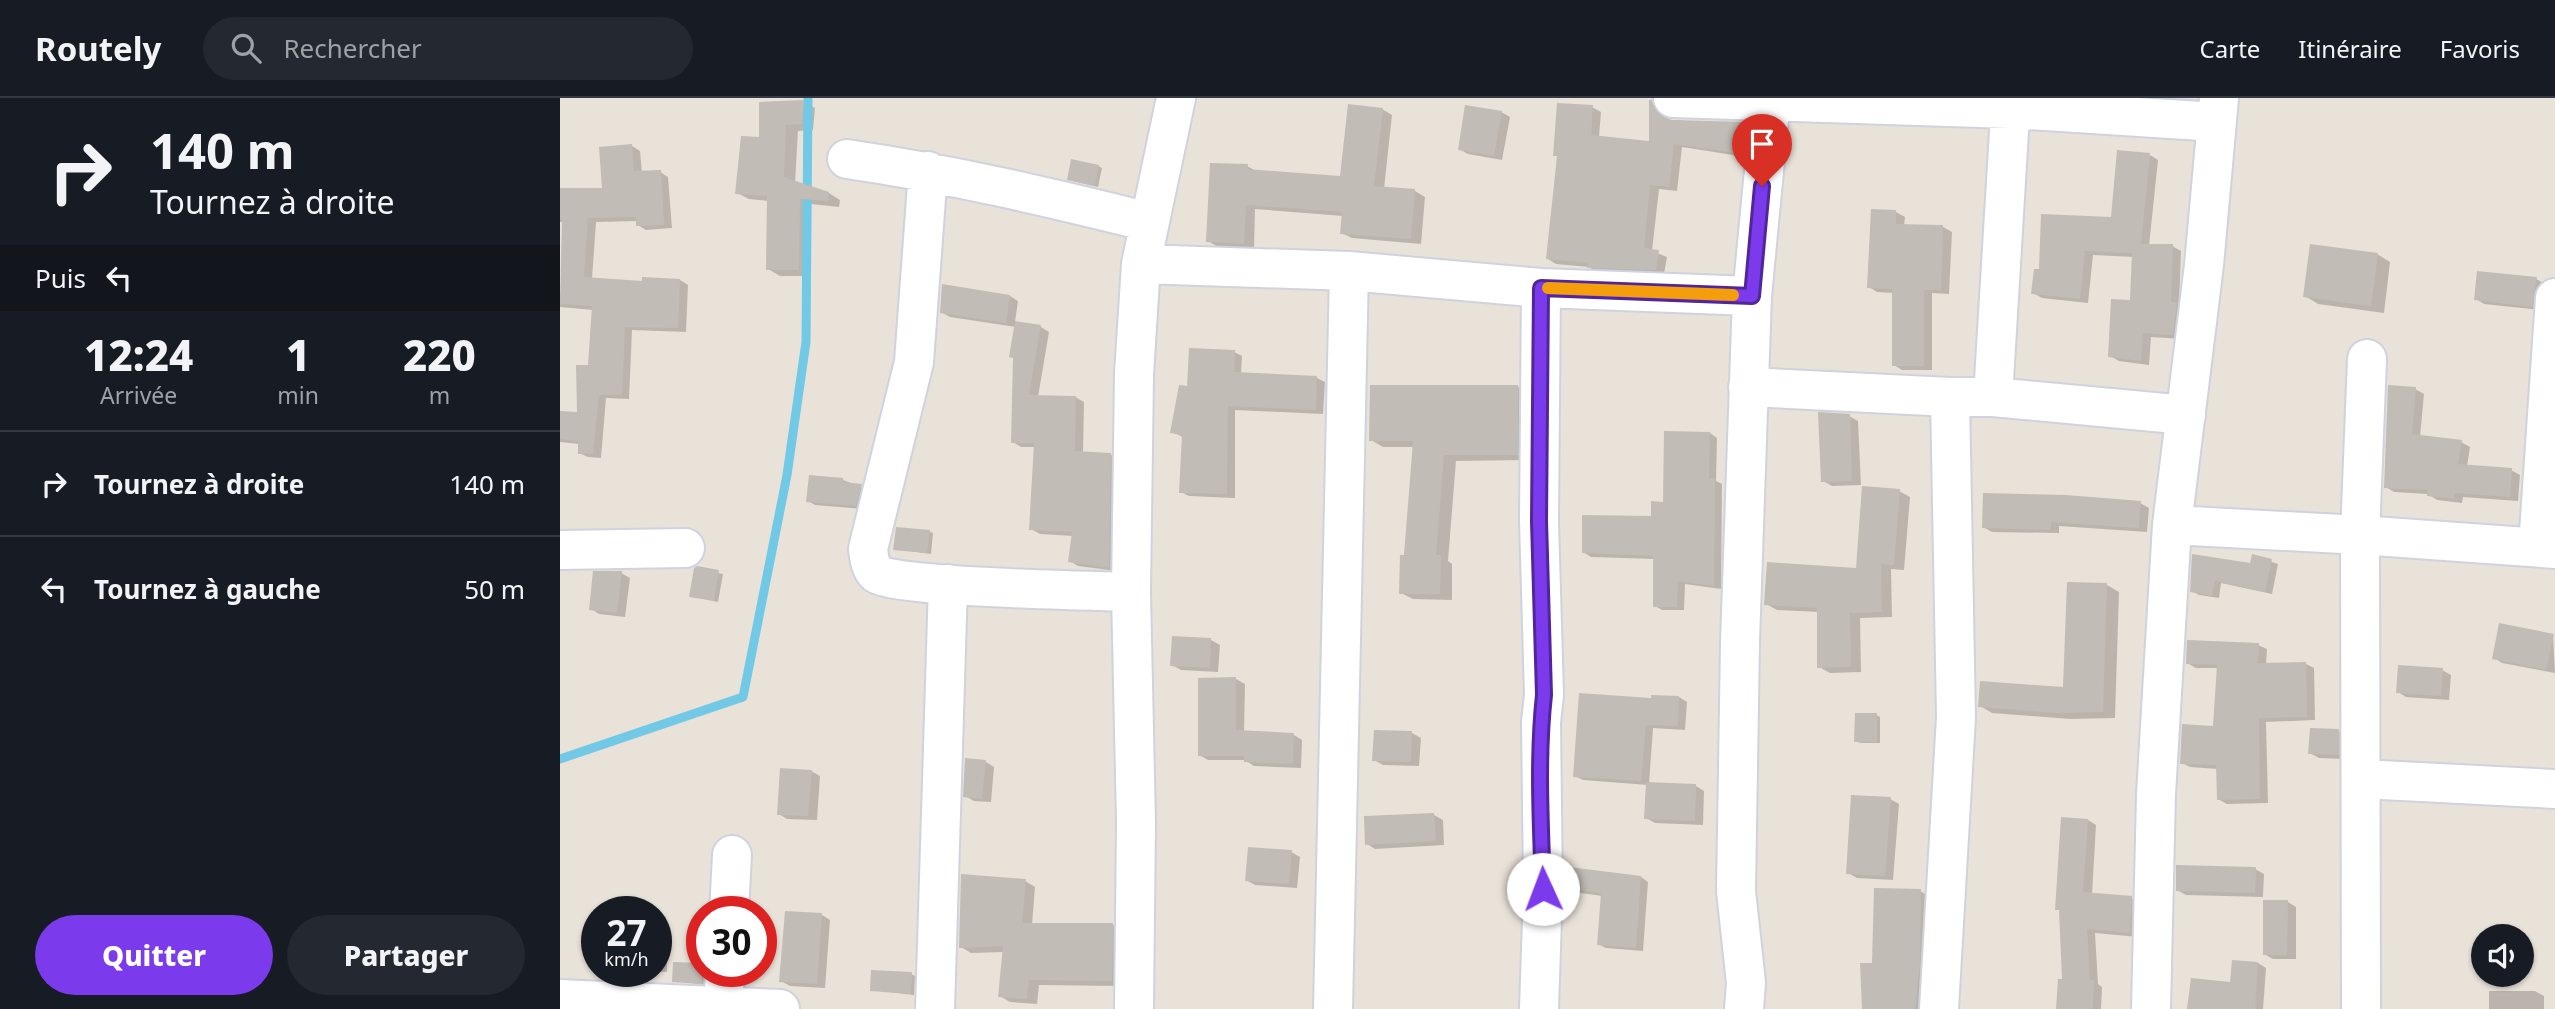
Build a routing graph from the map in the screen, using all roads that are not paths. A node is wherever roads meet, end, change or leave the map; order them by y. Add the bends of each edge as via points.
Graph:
1 (1175, 98) edge
2 (1674, 98) edge
3 (1771, 100) edge
4 (2011, 104) edge
5 (2218, 110) edge
6 (847, 159) dead end
7 (928, 171) junction
8 (1149, 222) junction
9 (1140, 264) junction
10 (1349, 271) junction
11 (1541, 288) junction
12 (1752, 296) junction
13 (2555, 298) edge
14 (2367, 359) dead end
15 (1748, 387) junction
16 (1950, 397) junction
17 (1993, 397) junction
18 (2186, 415) junction
19 (2172, 525) junction
20 (2360, 534) junction
21 (685, 548) dead end
22 (2546, 548) edge
23 (560, 550) edge
24 (948, 584) junction
25 (1131, 592) junction
26 (2362, 779) junction
27 (2555, 789) edge
28 (732, 855) dead end
29 (730, 896) edge
30 (724, 995) edge
31 (560, 999) edge
32 (780, 1009) edge
33 (935, 1009) edge
34 (1134, 1009) edge
35 (1333, 1009) edge
36 (1539, 1009) edge
37 (1744, 1009) edge
38 (1939, 1009) edge
39 (2151, 1009) edge
40 (2361, 1009) edge

1 - 8 street
2 - 3 street
3 - 4 street
3 - 12 street
4 - 5 street
4 - 17 street
5 - 18 street
6 - 7 street
7 - 8 street
7 - 24 street via 914,362 868,549 877,573
8 - 9 street
9 - 10 street
9 - 25 street
10 - 11 street
10 - 35 street
11 - 12 street
11 - 36 street via 1539,521 1544,695
12 - 15 street
13 - 22 street
14 - 20 street
15 - 16 street
15 - 37 street via 1736,810
16 - 17 street
16 - 38 street via 1956,717
17 - 18 street
18 - 19 street
19 - 20 street
19 - 39 street via 2156,794
20 - 22 street
20 - 26 street
21 - 23 street
24 - 25 street
24 - 33 street
25 - 34 street
26 - 27 street
26 - 40 street
28 - 29 street
30 - 31 street
30 - 32 street

